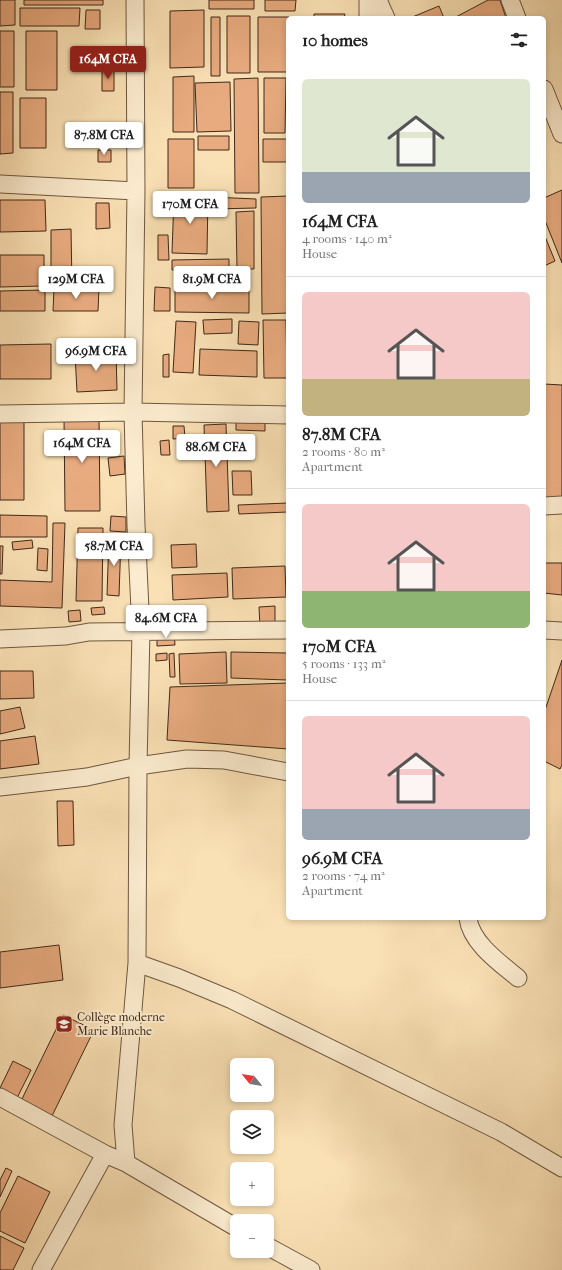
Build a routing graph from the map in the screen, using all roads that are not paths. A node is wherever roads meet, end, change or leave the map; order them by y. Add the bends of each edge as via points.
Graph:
1 (135, 0) edge
2 (368, 0) edge
3 (378, 0) edge
4 (510, 0) edge
5 (368, 16) edge
6 (385, 16) edge
7 (516, 16) edge
8 (546, 93) edge
9 (562, 134) edge
10 (0, 184) edge
11 (136, 191) junction
12 (133, 412) junction
13 (0, 414) edge
14 (286, 415) edge
15 (562, 505) edge
16 (546, 506) edge
17 (286, 630) edge
18 (546, 630) edge
19 (141, 631) junction
20 (562, 631) edge
21 (0, 639) edge
22 (138, 766) junction
23 (286, 772) edge
24 (0, 787) edge
25 (468, 920) edge
26 (137, 963) junction
27 (518, 978) dead end
28 (0, 1097) edge
29 (105, 1154) junction
30 (126, 1163) junction
31 (562, 1168) edge
32 (230, 1224) edge
33 (274, 1253) edge
34 (285, 1264) edge
35 (41, 1270) edge
36 (311, 1270) edge

1 - 11 street
2 - 5 street
3 - 6 street
4 - 7 street
8 - 9 street
10 - 11 street
11 - 12 street
12 - 13 street
12 - 14 street
12 - 19 street
15 - 16 street
17 - 19 street
18 - 20 street
19 - 21 street
19 - 22 street
22 - 23 street via 188,758 224,760
22 - 24 street via 87,777
22 - 26 street
25 - 27 street via 475,936 488,952
26 - 30 street via 123,1125
26 - 31 street via 239,1004 501,1132
28 - 29 street
29 - 30 street
29 - 35 street
30 - 32 street
33 - 34 street
34 - 36 street

